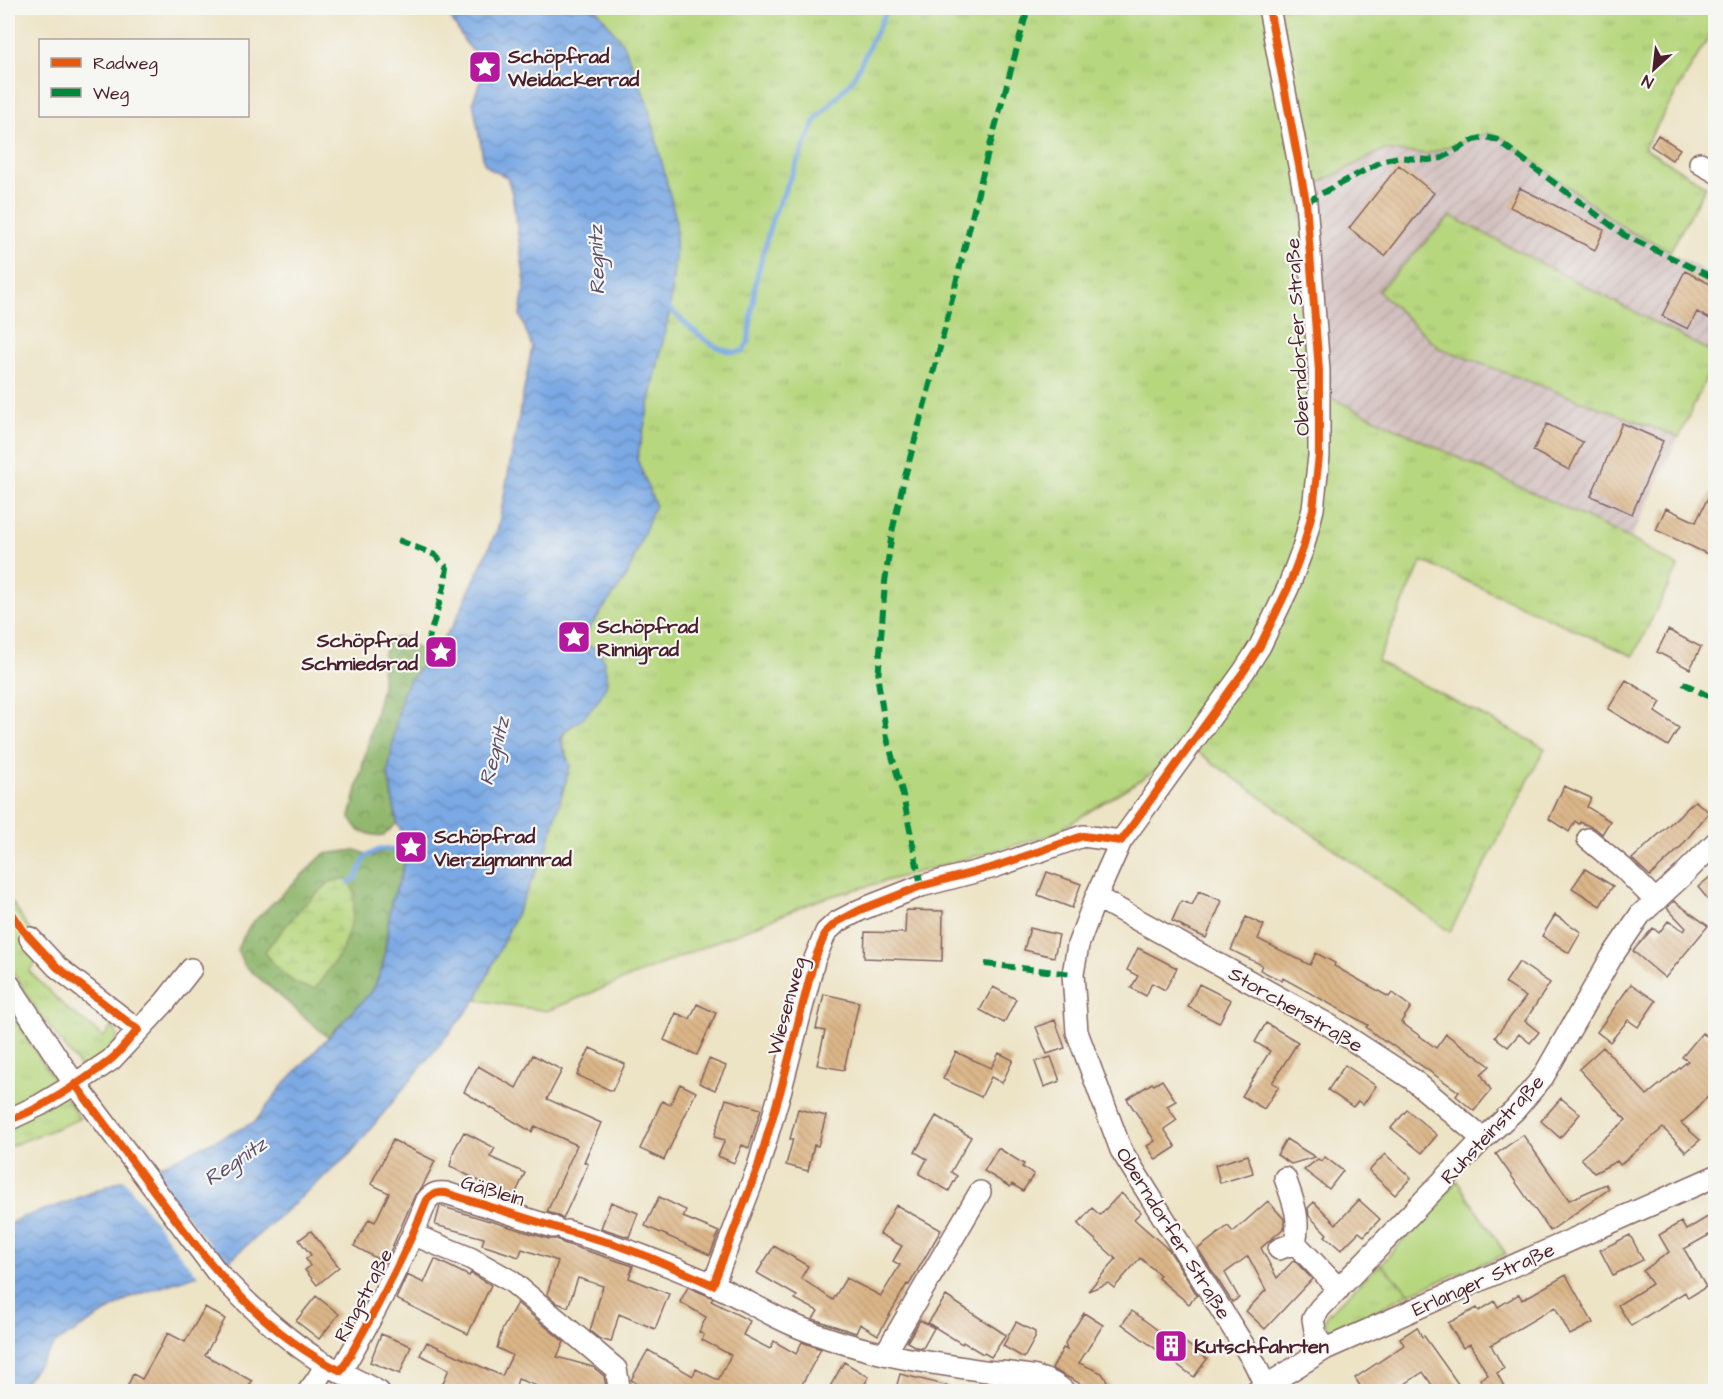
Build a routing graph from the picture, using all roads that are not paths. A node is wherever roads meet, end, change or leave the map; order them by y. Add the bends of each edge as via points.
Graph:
1 (1269, 8) edge
2 (1588, 839) dead end
3 (1121, 841) junction
4 (1716, 842) edge
5 (1096, 897) junction
6 (1656, 901) junction
7 (30, 938) dead end
8 (191, 969) dead end
9 (8, 983) edge
10 (138, 1030) junction
11 (75, 1084) junction
12 (8, 1120) edge
13 (1483, 1139) junction
14 (1716, 1176) edge
15 (1285, 1178) dead end
16 (980, 1192) dead end
17 (414, 1235) junction
18 (713, 1285) junction
19 (1339, 1289) junction
20 (1325, 1349) junction
21 (885, 1354) junction
22 (333, 1367) junction
23 (1261, 1388) edge
24 (308, 1392) edge
25 (379, 1392) edge
26 (620, 1392) edge
27 (1065, 1392) edge

1 - 3 street, Oberndorfer Straße via 1306,202 1319,370 1319,456 1313,509 1288,588 1260,646
2 - 6 street
3 - 5 street, Oberndorfer Straße
3 - 18 street, Wiesenweg via 1083,836 994,867 921,886 860,910 826,932 814,961 758,1167
4 - 6 street, Ruhsteinstraße
5 - 13 street, Storchenstraße via 1329,1024 1412,1079
5 - 23 street, Oberndorfer Straße via 1072,974 1077,1032 1121,1150 1246,1349
6 - 13 street, Ruhsteinstraße via 1640,915 1611,958 1543,1077
7 - 10 street via 57,968
8 - 10 street
9 - 11 street
10 - 11 street via 111,1060
11 - 12 street
11 - 22 street via 216,1271 275,1329
13 - 19 street, Ruhsteinstraße
14 - 20 street, Erlanger Straße
15 - 19 street via 1298,1230 1287,1246
16 - 21 street
17 - 18 street, Gäßlein via 428,1200 439,1192 446,1193 610,1243
17 - 22 street, Ringstraße via 363,1332
17 - 26 street, Ringstraße via 470,1258 511,1281 616,1369
18 - 21 street, Gäßlein via 834,1341
19 - 20 street, Ruhsteinstraße via 1313,1320 1316,1336
20 - 23 street, Erlanger Straße
21 - 27 street, Gäßlein via 1028,1376
22 - 24 street, Ringstraße
22 - 25 street

